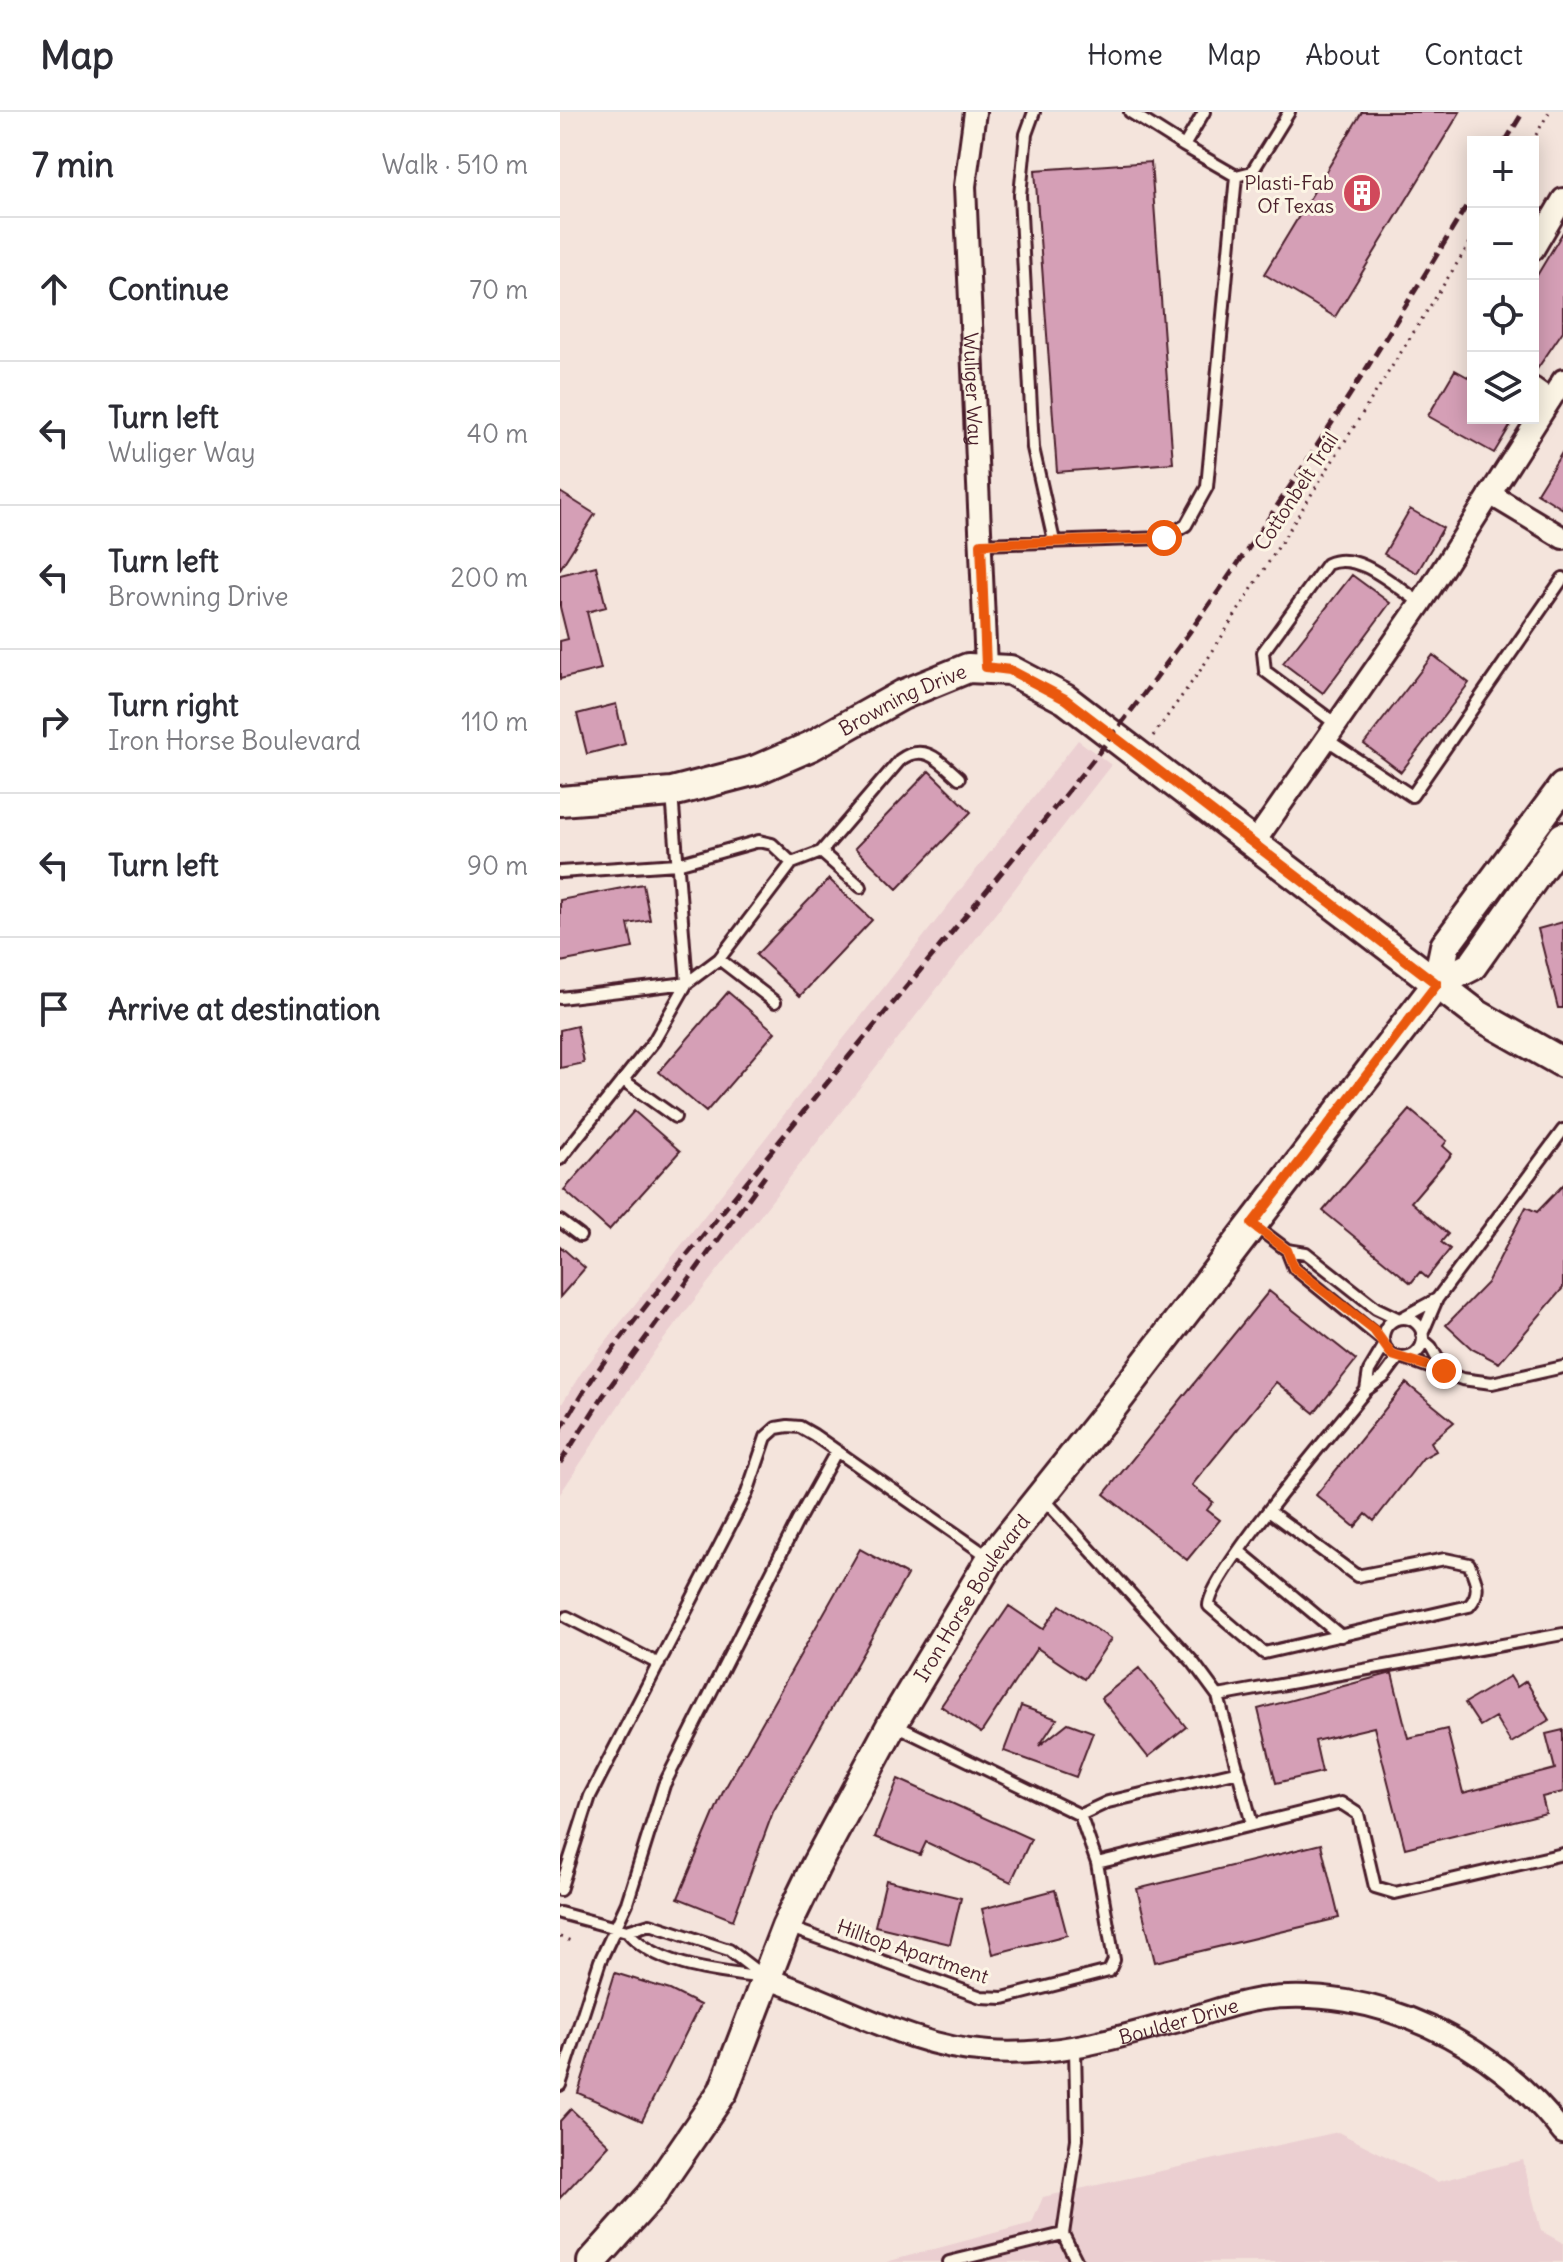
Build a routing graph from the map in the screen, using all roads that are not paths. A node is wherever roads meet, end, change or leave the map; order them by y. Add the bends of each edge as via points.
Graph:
1 (975, 112) edge
2 (1034, 112) edge
3 (1130, 112) edge
4 (1204, 112) edge
5 (1289, 112) edge
6 (1184, 146) junction
7 (1236, 176) junction
8 (1563, 199) edge
9 (1539, 240) edge
10 (1563, 380) edge
11 (1542, 394) edge
12 (1490, 494) junction
13 (1563, 538) edge
14 (1054, 541) junction
15 (981, 544) junction
16 (1563, 578) edge
17 (1421, 603) junction
18 (986, 667) junction
19 (1331, 732) junction
20 (959, 778) dead end
21 (1563, 787) edge
22 (672, 792) junction
23 (560, 801) edge
24 (1563, 837) edge
25 (1254, 843) junction
26 (821, 852) junction
27 (792, 863) junction
28 (677, 864) junction
29 (560, 872) edge
30 (861, 887) dead end
31 (719, 959) junction
32 (687, 983) junction
33 (1437, 984) junction
34 (560, 998) edge
35 (775, 1002) dead end
36 (1563, 1063) edge
37 (623, 1080) junction
38 (675, 1117) dead end
39 (1563, 1130) edge
40 (560, 1159) edge
41 (560, 1221) edge
42 (1252, 1224) junction
43 (580, 1236) dead end
44 (1287, 1250) junction
45 (1437, 1299) junction
46 (1399, 1318) junction
47 (1422, 1337) junction
48 (1383, 1343) junction
49 (1401, 1358) junction
50 (1563, 1367) edge
51 (1444, 1371) junction
52 (1366, 1390) junction
53 (836, 1452) junction
54 (1042, 1497) junction
55 (1270, 1512) junction
56 (1239, 1551) junction
57 (991, 1559) junction
58 (567, 1617) dead end
59 (1563, 1634) edge
60 (1341, 1636) junction
61 (659, 1664) junction
62 (1218, 1696) junction
63 (892, 1724) junction
64 (1239, 1771) junction
65 (1080, 1815) junction
66 (1252, 1824) junction
67 (1563, 1854) edge
68 (1097, 1863) junction
69 (560, 1889) edge
70 (560, 1913) edge
71 (786, 1927) junction
72 (621, 1930) junction
73 (765, 1978) junction
74 (1075, 2049) junction
75 (560, 2085) edge
76 (1563, 2133) edge
77 (1063, 2234) junction
78 (592, 2262) edge
79 (949, 2262) edge
80 (1077, 2262) edge

1 - 15 street, Wuliger Way via 965,186
2 - 14 lane via 1026,134 1020,195 1033,448
3 - 6 lane
4 - 6 lane
5 - 7 lane via 1252,172
6 - 7 lane
7 - 14 lane via 1207,487 1186,525 1164,538
8 - 9 street
10 - 11 street
11 - 12 street
12 - 13 street
12 - 17 street
14 - 15 lane
15 - 18 street, Wuliger Way
16 - 19 lane via 1412,796
17 - 19 street
17 - 19 lane via 1355,561 1340,558 1327,564 1263,652 1265,671
18 - 22 street, Browning Drive via 943,676 756,770
18 - 25 street, Browning Drive via 1010,670 1065,699
19 - 25 street
20 - 26 lane via 934,756 906,755
21 - 33 street, Iron Horse Boulevard via 1445,946
22 - 23 street, Browning Drive
22 - 28 lane
24 - 33 street, Iron Horse Boulevard via 1472,966
25 - 33 street, Browning Drive
26 - 27 lane
26 - 30 lane
27 - 28 lane via 772,844 759,841
27 - 31 lane
28 - 29 lane
28 - 32 lane
31 - 32 lane
31 - 35 lane
32 - 34 lane
32 - 37 lane via 672,1014
33 - 36 street, Browning Drive via 1478,1015
33 - 42 street, Iron Horse Boulevard
37 - 38 lane
37 - 40 lane
39 - 45 lane
41 - 43 lane
42 - 44 lane
42 - 54 street, Iron Horse Boulevard
44 - 46 lane via 1306,1253 1376,1308
44 - 48 lane via 1294,1268 1361,1319
45 - 46 lane
45 - 47 lane
46 - 47 lane via 1415,1322
46 - 48 lane via 1386,1327
47 - 49 lane via 1417,1353
47 - 51 lane
48 - 49 lane
48 - 52 lane
49 - 51 lane
49 - 52 lane
50 - 51 lane via 1492,1383
52 - 55 lane
53 - 57 lane
53 - 61 lane via 800,1427 776,1428 766,1437 747,1493
53 - 72 lane via 678,1754
54 - 57 street, Iron Horse Boulevard
54 - 62 lane
55 - 56 lane
55 - 60 lane via 1357,1576 1445,1559 1469,1564 1478,1592 1469,1606
56 - 60 lane
56 - 60 lane via 1213,1588 1209,1606 1258,1651 1276,1652
57 - 63 street, Iron Horse Boulevard
58 - 61 lane
59 - 62 lane
61 - 69 lane via 590,1796
62 - 64 lane
63 - 65 lane
63 - 71 street, Iron Horse Boulevard
64 - 65 lane via 1108,1802
64 - 66 lane
65 - 68 lane, Hilltop Apartment
66 - 67 lane via 1341,1803 1358,1814 1375,1887 1395,1893
66 - 68 lane
68 - 71 lane, Hilltop Apartment via 1114,1960 1109,1971 1003,1998 981,1997
70 - 72 lane
71 - 73 street, Iron Horse Boulevard
72 - 73 lane via 640,1948 715,1972
72 - 73 lane via 650,1924 729,1950
72 - 75 lane via 600,1961
73 - 74 street, Boulder Drive via 914,2037 961,2049
73 - 78 street, Iron Horse Boulevard via 723,2091 652,2195
74 - 76 street, Boulder Drive via 1260,1999 1352,2002 1399,2014 1459,2041 1508,2074
74 - 77 lane via 1077,2139
77 - 79 lane
77 - 80 lane

